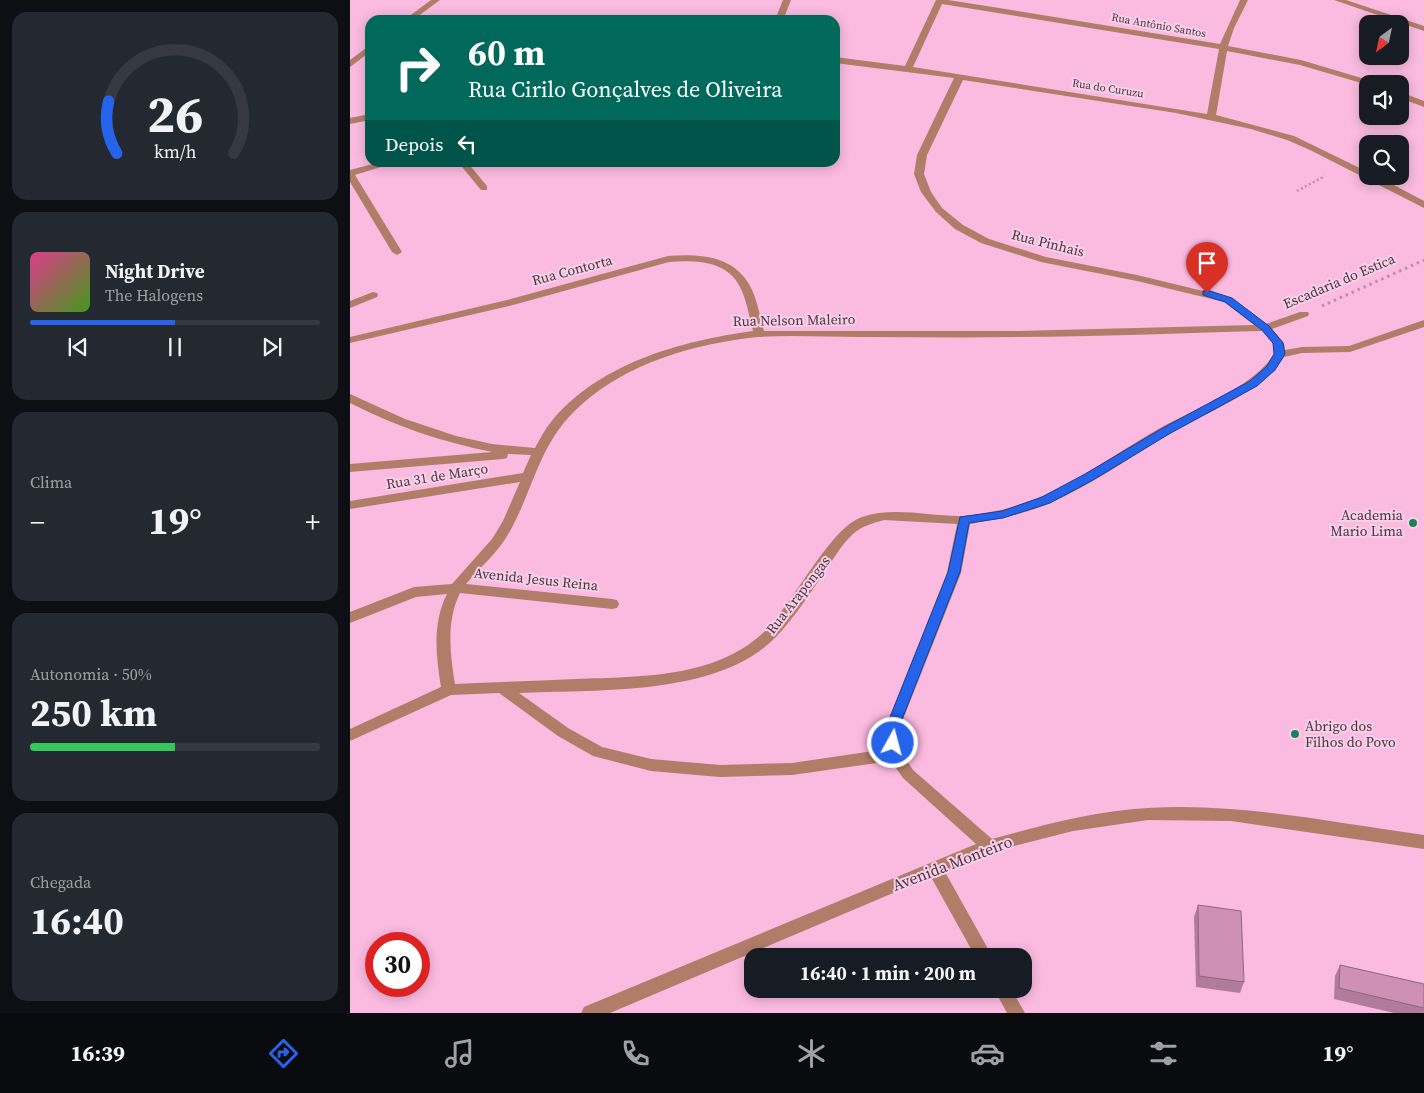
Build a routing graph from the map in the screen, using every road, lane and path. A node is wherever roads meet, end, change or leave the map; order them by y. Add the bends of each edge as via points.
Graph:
1 (436, 0) edge
2 (787, 0) edge
3 (1244, 0) edge
4 (1338, 0) edge
5 (939, 1) edge
6 (415, 15) edge
7 (781, 15) edge
8 (1424, 29) edge
9 (1223, 47) junction
10 (365, 52) edge
11 (840, 61) edge
12 (350, 64) edge
13 (908, 69) junction
14 (960, 76) junction
15 (1359, 80) edge
16 (1409, 98) edge
17 (1424, 104) edge
18 (365, 117) edge
19 (1210, 118) junction
20 (350, 121) edge
21 (375, 167) edge
22 (466, 167) edge
23 (1359, 172) edge
24 (350, 174) edge
25 (1329, 174) dead end
26 (1385, 185) edge
27 (484, 188) dead end
28 (1297, 191) dead end
29 (1424, 205) edge
30 (397, 252) dead end
31 (1424, 260) edge
32 (373, 295) dead end
33 (350, 305) edge
34 (1304, 314) joint
35 (1424, 323) edge
36 (1265, 328) junction
37 (759, 334) junction
38 (350, 340) edge
39 (1280, 354) junction
40 (350, 398) edge
41 (538, 452) junction
42 (350, 468) edge
43 (528, 476) junction
44 (350, 504) edge
45 (964, 520) junction
46 (457, 588) junction
47 (612, 604) dead end
48 (350, 618) edge
49 (501, 687) junction
50 (449, 690) junction
51 (350, 735) edge
52 (895, 754) junction
53 (1424, 842) edge
54 (989, 846) junction
55 (934, 868) junction
56 (979, 948) edge
57 (1007, 998) edge
58 (590, 1013) edge
59 (1016, 1013) edge

1 - 6 street
2 - 7 street
3 - 9 street
4 - 8 street
5 - 9 street, Rua Antônio Santos
5 - 13 street
9 - 15 street, Rua Antônio Santos via 1317,66
9 - 19 street
10 - 12 street
11 - 13 street, Rua do Curuzu
13 - 14 street, Rua do Curuzu
14 - 19 street, Rua do Curuzu
14 - 36 street, Rua Pinhais via 922,155 919,174 935,204 959,227 985,242 1045,260 1228,300
16 - 17 street
18 - 20 street
19 - 23 street, Rua do Curuzu via 1280,134
21 - 24 street
22 - 27 street
24 - 30 street
25 - 28 path
26 - 29 street, Rua do Curuzu
31 - 34 path, Escadaria do Estica
32 - 33 street
34 - 36 street, Escadaria do Estica
35 - 39 street via 1350,349
36 - 37 street, Rua Nelson Maleiro via 1018,334
36 - 39 street, Rua Pinhais via 1278,343
37 - 38 street, Rua Contorta via 746,287 736,273 717,262 696,257 668,259 509,303
37 - 41 street, Rua Nelson Maleiro via 685,346 620,373 565,413
39 - 45 street, Rua Arapongas via 1271,368 1253,383 1046,500 1003,514
40 - 41 street via 407,424 458,441
41 - 42 street
41 - 43 street, Rua Nelson Maleiro
43 - 44 street, Rua 31 de Março
43 - 46 street, Rua Nelson Maleiro via 498,542
45 - 49 street, Rua Arapongas via 884,516 864,521 849,530 836,545 770,634 740,656 701,672 658,681
45 - 52 street via 954,572 891,732
46 - 47 street, Avenida Jesus Reina
46 - 48 street, Avenida Jesus Reina via 414,592
46 - 50 street, Rua Nelson Maleiro via 444,623 444,662
49 - 50 street, Rua Arapongas
49 - 52 street via 563,732 598,752 651,765 720,771 792,769
50 - 51 street
52 - 54 street via 908,774
53 - 54 street, Avenida Monteiro via 1230,815 1148,814 1073,824
54 - 55 street, Avenida Monteiro
55 - 56 street
55 - 58 street, Avenida Monteiro
57 - 59 street

